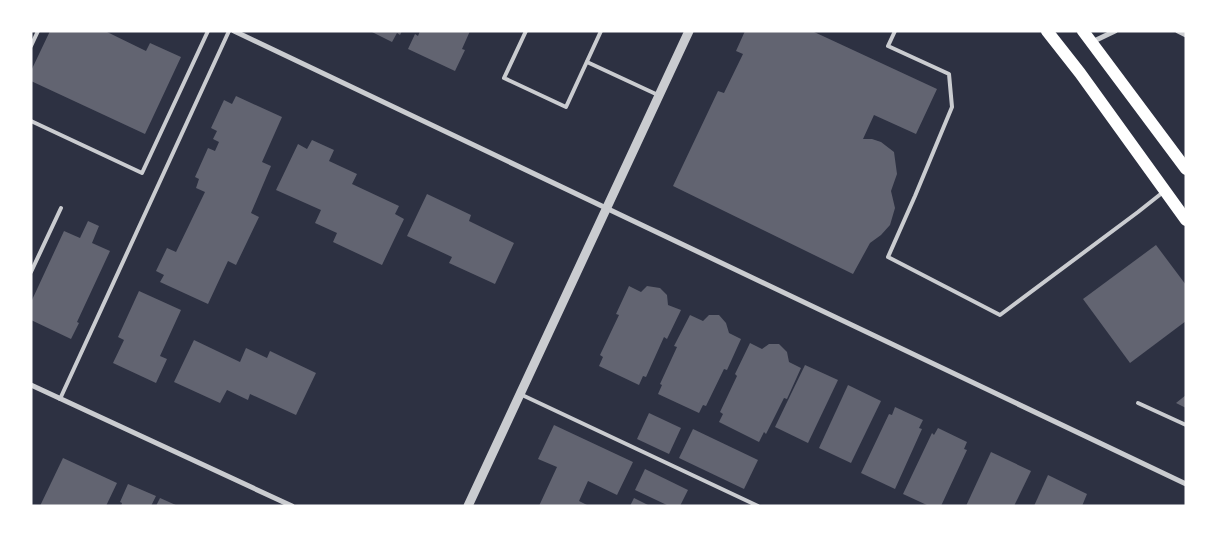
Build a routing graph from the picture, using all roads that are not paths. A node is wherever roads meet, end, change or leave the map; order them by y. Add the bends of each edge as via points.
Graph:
1 (38, 31) edge
2 (208, 31) edge
3 (229, 31) edge
4 (234, 31) edge
5 (526, 31) edge
6 (601, 31) edge
7 (689, 31) edge
8 (895, 31) edge
9 (1047, 31) edge
10 (1084, 31) edge
11 (1115, 31) edge
12 (1178, 31) edge
13 (245, 34) edge
14 (1186, 35) edge
15 (1092, 42) junction
16 (31, 46) edge
17 (587, 62) junction
18 (658, 95) junction
19 (31, 121) edge
20 (1186, 168) edge
21 (1164, 191) junction
22 (61, 208) dead end
23 (606, 209) junction
24 (1186, 220) edge
25 (31, 272) edge
26 (31, 385) edge
27 (520, 394) junction
28 (60, 399) junction
29 (1138, 403) dead end
30 (1186, 425) edge
31 (1186, 484) edge
32 (292, 506) edge
33 (468, 506) edge
34 (758, 506) edge

1 - 16 lane
2 - 19 lane via 142,173
3 - 28 lane
4 - 13 street
5 - 17 lane via 504,78 566,107
6 - 17 lane
7 - 18 street
8 - 21 lane via 888,46 949,74 952,106 888,257 1000,316
9 - 21 main road
10 - 15 main road
11 - 15 street
12 - 14 street
13 - 23 street
15 - 20 main road
17 - 18 lane
18 - 23 street
21 - 24 main road
22 - 25 lane
23 - 27 street
23 - 31 street
26 - 28 street
27 - 33 street
27 - 34 lane
28 - 32 street
29 - 30 lane

